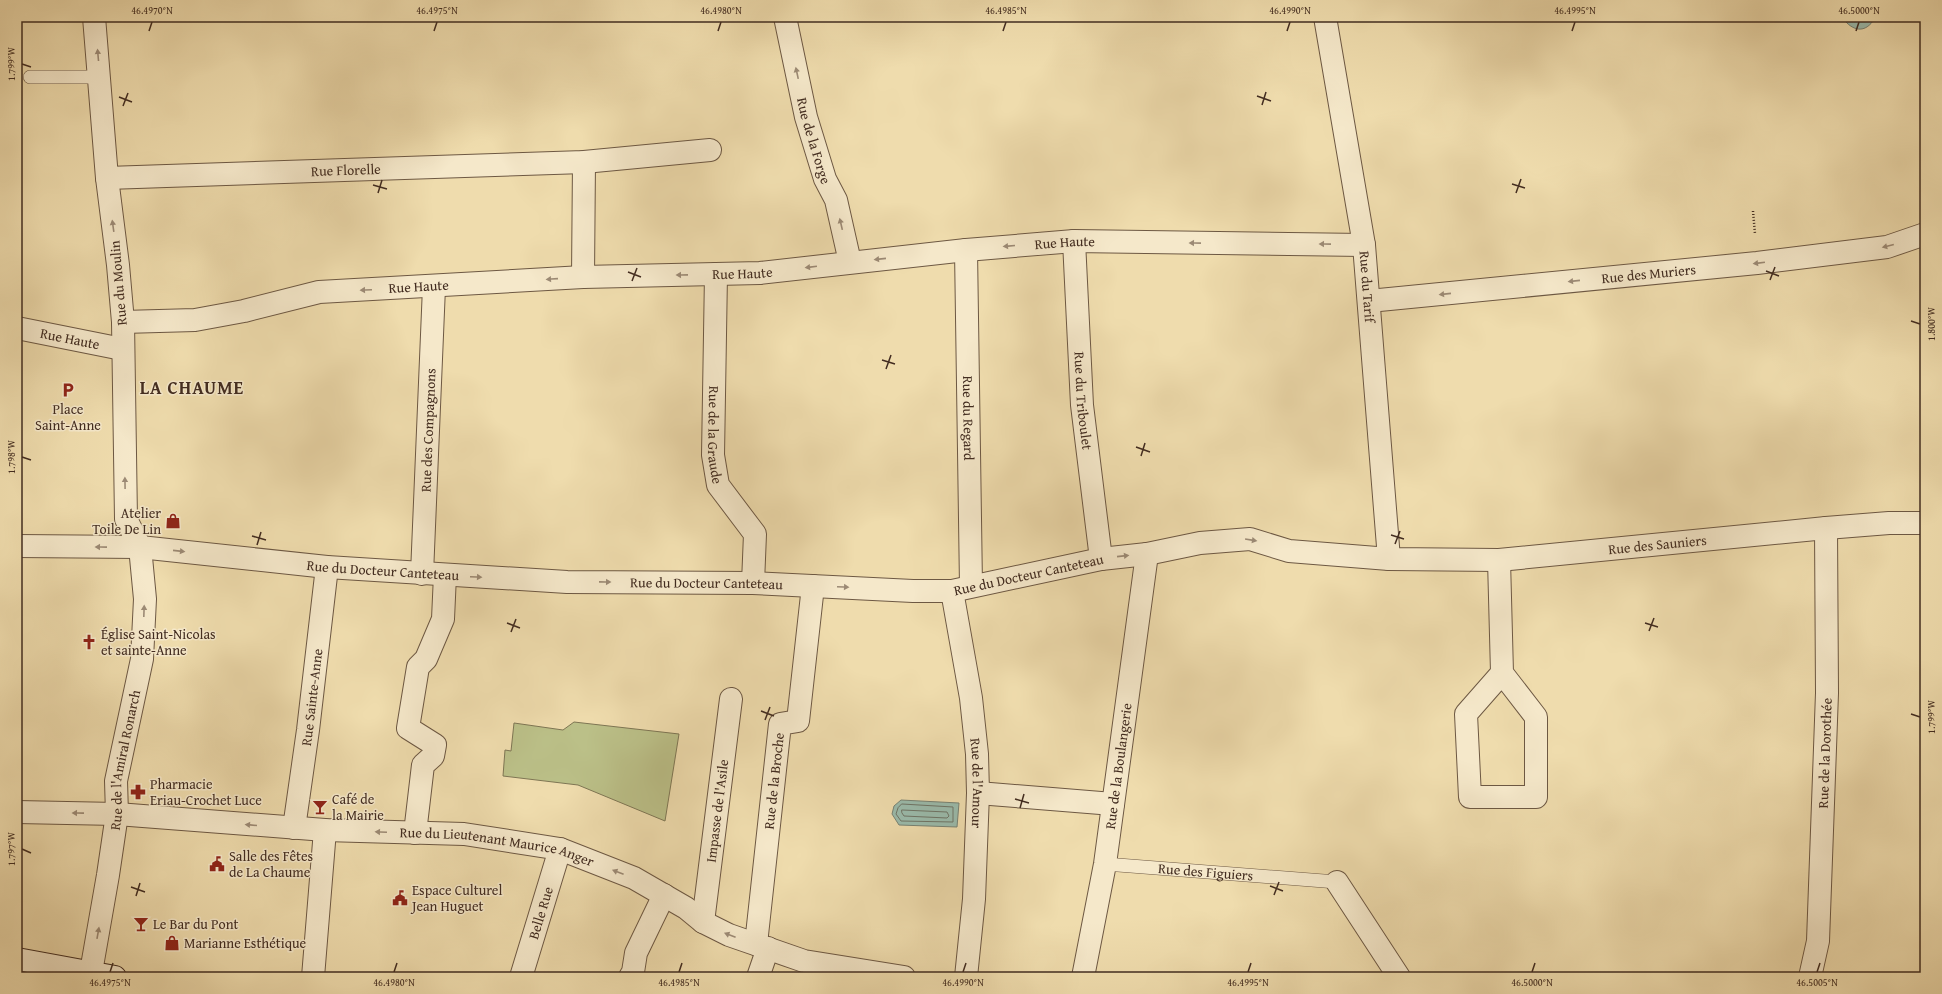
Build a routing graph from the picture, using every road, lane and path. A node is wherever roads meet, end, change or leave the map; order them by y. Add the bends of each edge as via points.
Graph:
1 (94, 17) edge
2 (785, 17) edge
3 (1325, 17) edge
4 (30, 77) dead end
5 (100, 77) junction
6 (710, 150) dead end
7 (584, 162) junction
8 (107, 178) junction
9 (1753, 211) dead end
10 (1925, 234) edge
11 (1755, 237) dead end
12 (1074, 241) junction
13 (1364, 245) junction
14 (966, 250) junction
15 (850, 262) junction
16 (716, 274) junction
17 (583, 277) junction
18 (434, 287) junction
19 (1369, 301) junction
20 (123, 322) junction
21 (17, 328) edge
22 (122, 349) junction
23 (1925, 523) edge
24 (1826, 528) junction
25 (17, 546) edge
26 (140, 547) junction
27 (1147, 554) junction
28 (1102, 559) junction
29 (1389, 559) junction
30 (1499, 560) junction
31 (326, 567) junction
32 (422, 574) junction
33 (445, 575) junction
34 (753, 583) junction
35 (813, 586) junction
36 (961, 588) junction
37 (1502, 673) junction
38 (731, 700) dead end
39 (978, 793) junction
40 (1113, 804) junction
41 (17, 812) edge
42 (117, 814) junction
43 (294, 828) junction
44 (325, 830) junction
45 (415, 833) junction
46 (560, 849) junction
47 (1105, 864) junction
48 (1337, 882) joint
49 (664, 895) junction
50 (703, 922) junction
51 (762, 946) junction
52 (17, 959) edge
53 (802, 969) edge
54 (91, 972) junction
55 (115, 977) edge
56 (313, 977) edge
57 (521, 977) edge
58 (630, 977) edge
59 (758, 977) edge
60 (904, 977) edge
61 (966, 977) edge
62 (1083, 977) edge
63 (1399, 977) edge
64 (1810, 977) edge

5 -> 1 street, Rue du Moulin
15 -> 2 street, Rue de la Forge via 836,200 825,180 806,117
3 - 13 street, Rue du Tarif
4 - 5 lane
5 - 8 street, Rue du Moulin
6 - 7 street, Rue Florelle
7 - 8 street, Rue Florelle
7 - 17 street
20 -> 8 street, Rue du Moulin
9 - 11 path
10 -> 19 street, Rue des Muriers via 1887,247 1757,263
13 -> 12 street, Rue Haute
12 -> 14 street, Rue Haute
12 - 28 street, Rue du Triboulet via 1082,405
13 - 19 street, Rue du Tarif
14 -> 15 street, Rue Haute
14 - 36 street, Rue du Regard
15 -> 16 street, Rue Haute via 760,273
16 -> 17 street, Rue Haute
16 - 34 street, Rue de la Graude via 713,455 718,485 755,534
17 -> 18 street, Rue Haute
18 -> 20 street, Rue Haute via 319,292 244,311 195,320
18 - 32 street, Rue des Compagnons
19 - 29 street, Rue du Tarif
20 - 22 street, Rue du Moulin
21 - 22 street, Rue Haute
26 -> 22 street, Rue du Moulin via 126,519
23 - 24 street, Rue des Sauniers
24 - 30 street, Rue des Sauniers
24 - 64 street, Rue de la Dorothée via 1826,717 1818,940
26 -> 25 street, Rue du Docteur Canteteau
26 -> 31 street, Rue du Docteur Canteteau
42 -> 26 street, Rue de l'Amiral Ronarch via 116,781 142,659 145,599
28 -> 27 street, Rue du Docteur Canteteau
27 -> 29 street, Rue du Docteur Canteteau via 1200,543 1250,539 1289,551
27 - 40 street, Rue de la Boulangerie
28 - 36 street, Rue du Docteur Canteteau
29 - 30 street, Rue des Sauniers
30 - 37 street
31 - 32 street, Rue du Docteur Canteteau
31 - 43 street, Rue Sainte-Anne
32 - 33 street, Rue du Docteur Canteteau
33 -> 34 street, Rue du Docteur Canteteau via 567,582
33 - 45 street via 443,619 426,659 418,667 408,728 435,745 433,756 424,764
34 - 35 street, Rue du Docteur Canteteau
35 -> 36 street, Rue du Docteur Canteteau via 913,591
35 - 51 street, Rue de la Broche via 798,721 780,724
36 - 39 street, Rue de l'Amour via 977,754
37 - 37 street via 1536,717 1536,797 1470,797 1466,714
38 - 50 street, Impasse de l'Asile
39 - 40 street
39 - 61 street, Rue de l'Amour via 974,899
40 - 47 street, Rue de la Boulangerie
42 -> 41 street, Rue du Lieutenant Maurice Anger
43 -> 42 street, Rue du Lieutenant Maurice Anger
54 -> 42 street, Rue de l'Amiral Ronarch
43 - 44 street, Rue du Lieutenant Maurice Anger
45 -> 44 street, Rue du Lieutenant Maurice Anger
44 - 56 street
45 - 46 street, Rue du Lieutenant Maurice Anger via 464,834
49 -> 46 street, Rue du Lieutenant Maurice Anger via 634,878
46 - 57 street, Belle Rue
47 - 48 lane, Rue des Figuiers
47 - 62 street, Rue de la Boulangerie
48 - 63 street, Rue des Figuiers
49 - 50 street, Rue du Lieutenant Maurice Anger
49 - 58 street via 636,953
51 -> 50 street, Rue du Lieutenant Maurice Anger
51 - 53 street, Rue du Lieutenant Maurice Anger
51 - 59 street
52 - 54 street
53 - 60 street, Rue du Lieutenant Maurice Anger
54 - 55 street

